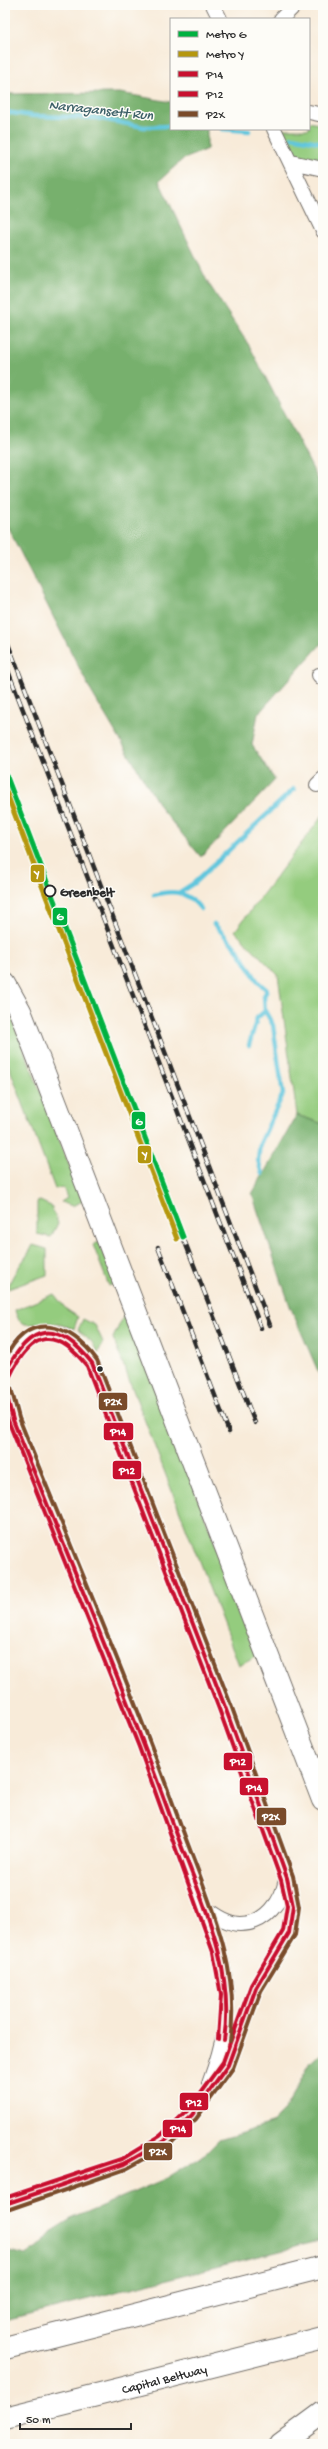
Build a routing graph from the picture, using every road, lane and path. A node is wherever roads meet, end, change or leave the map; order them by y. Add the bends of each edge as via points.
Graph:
1 (213, 5) edge
2 (295, 5) edge
3 (220, 18) edge
4 (282, 18) edge
5 (310, 112) edge
6 (323, 115) edge
7 (274, 130) edge
8 (290, 162) junction
9 (323, 169) edge
10 (323, 231) edge
11 (5, 984) edge
12 (5, 1373) edge
13 (5, 1390) edge
14 (323, 1800) edge
15 (286, 1878) junction
16 (204, 1908) junction
17 (203, 2101) junction
18 (5, 2204) edge
19 (323, 2267) edge
20 (323, 2338) edge
21 (5, 2348) edge
22 (323, 2413) edge
23 (5, 2418) edge
24 (281, 2444) edge

1 - 3 street
2 - 4 street
5 - 6 street
7 - 8 street
8 - 9 street
8 - 10 street
11 - 14 highway via 20,1011 36,1052
12 - 15 street via 16,1350 26,1340 45,1332 58,1333 70,1338 81,1347 92,1363 222,1700
13 - 16 street via 13,1420 145,1745
15 - 16 street via 285,1887 276,1905 260,1919 240,1924 233,1923
15 - 17 street via 293,1906 289,1933 256,1988 228,2065
16 - 17 street via 224,1967 228,2012 223,2044
17 - 18 street via 186,2122 145,2154 124,2164
19 - 21 highway
20 - 23 highway, Capital Beltway
22 - 24 highway

